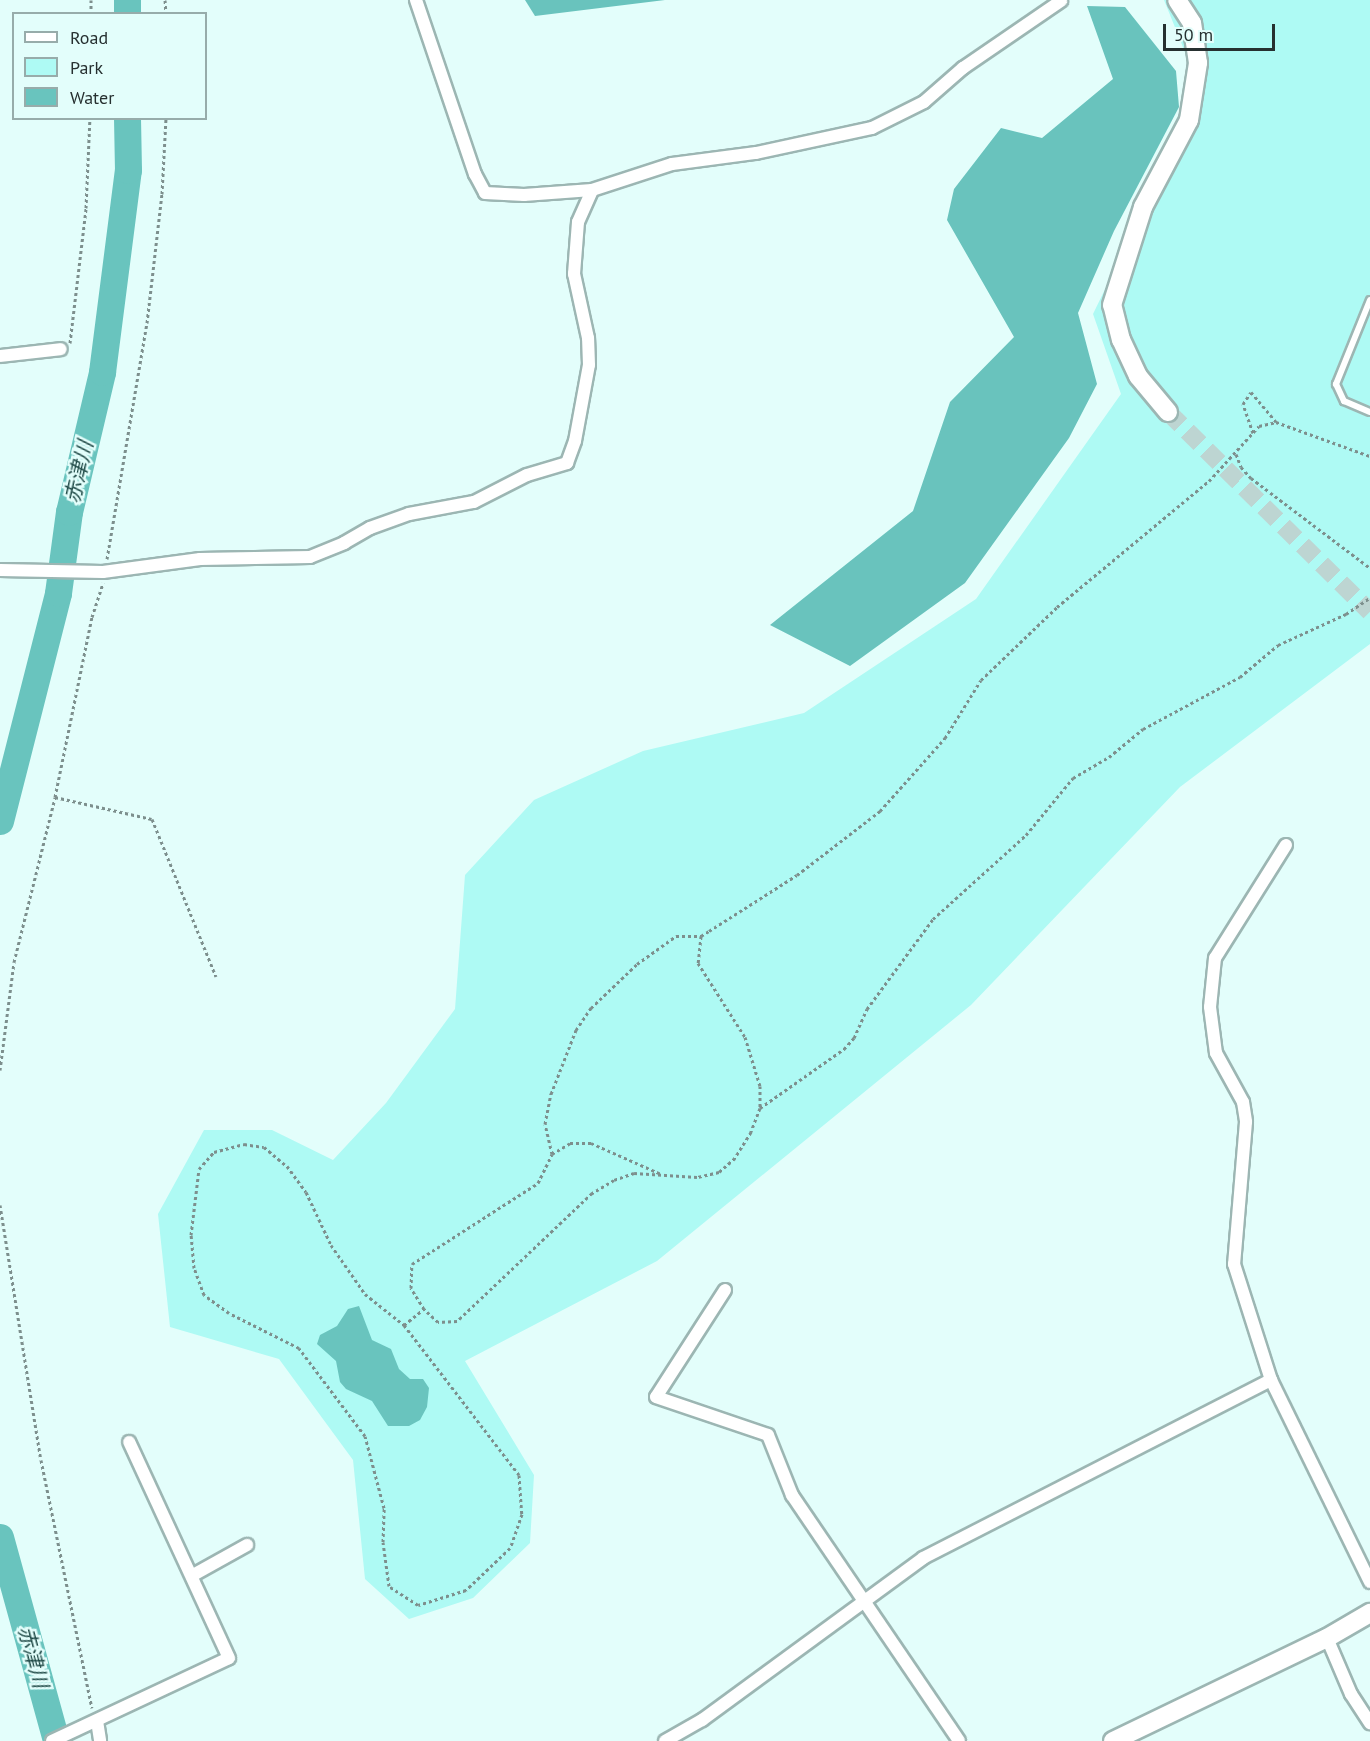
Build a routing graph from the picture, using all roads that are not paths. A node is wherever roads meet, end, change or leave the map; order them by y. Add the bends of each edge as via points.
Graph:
1 (416, 0) edge
2 (1061, 1) edge
3 (1181, 1) edge
4 (592, 190) junction
5 (1370, 300) edge
6 (61, 349) road end
7 (0, 356) edge
8 (1168, 412) tunnel mouth
9 (1370, 412) edge
10 (0, 570) edge
11 (1286, 845) dead end
12 (725, 1290) dead end
13 (1271, 1380) junction
14 (129, 1442) dead end
15 (247, 1545) dead end
16 (193, 1575) junction
17 (1370, 1582) edge
18 (865, 1600) junction
19 (1370, 1613) edge
20 (1327, 1638) junction
21 (97, 1722) junction
22 (1370, 1723) edge
23 (52, 1741) edge
24 (100, 1741) edge
25 (665, 1741) edge
26 (959, 1741) edge
27 (1113, 1741) edge

1 - 4 street via 475,174 485,193 559,195
2 - 4 street via 963,68 924,102 872,128 756,153 672,164
3 - 8 street via 1191,23 1198,63 1189,120 1143,207 1112,305 1120,340 1138,376
4 - 10 street via 578,222 573,274 588,338 589,365 567,463 527,475 474,502 409,514 369,528 310,557 210,559 105,572
5 - 9 lane via 1336,384 1344,400
6 - 7 street
11 - 13 street via 1215,958 1210,1007 1216,1053 1243,1102 1246,1122 1234,1264
12 - 18 street via 657,1397 768,1435 792,1495
13 - 17 street
13 - 18 street via 944,1547
14 - 16 street
15 - 16 street
16 - 21 street via 229,1658
18 - 25 street via 702,1720
18 - 26 street
19 - 20 street
20 - 22 street via 1351,1694
20 - 27 street
21 - 23 street
21 - 24 street

